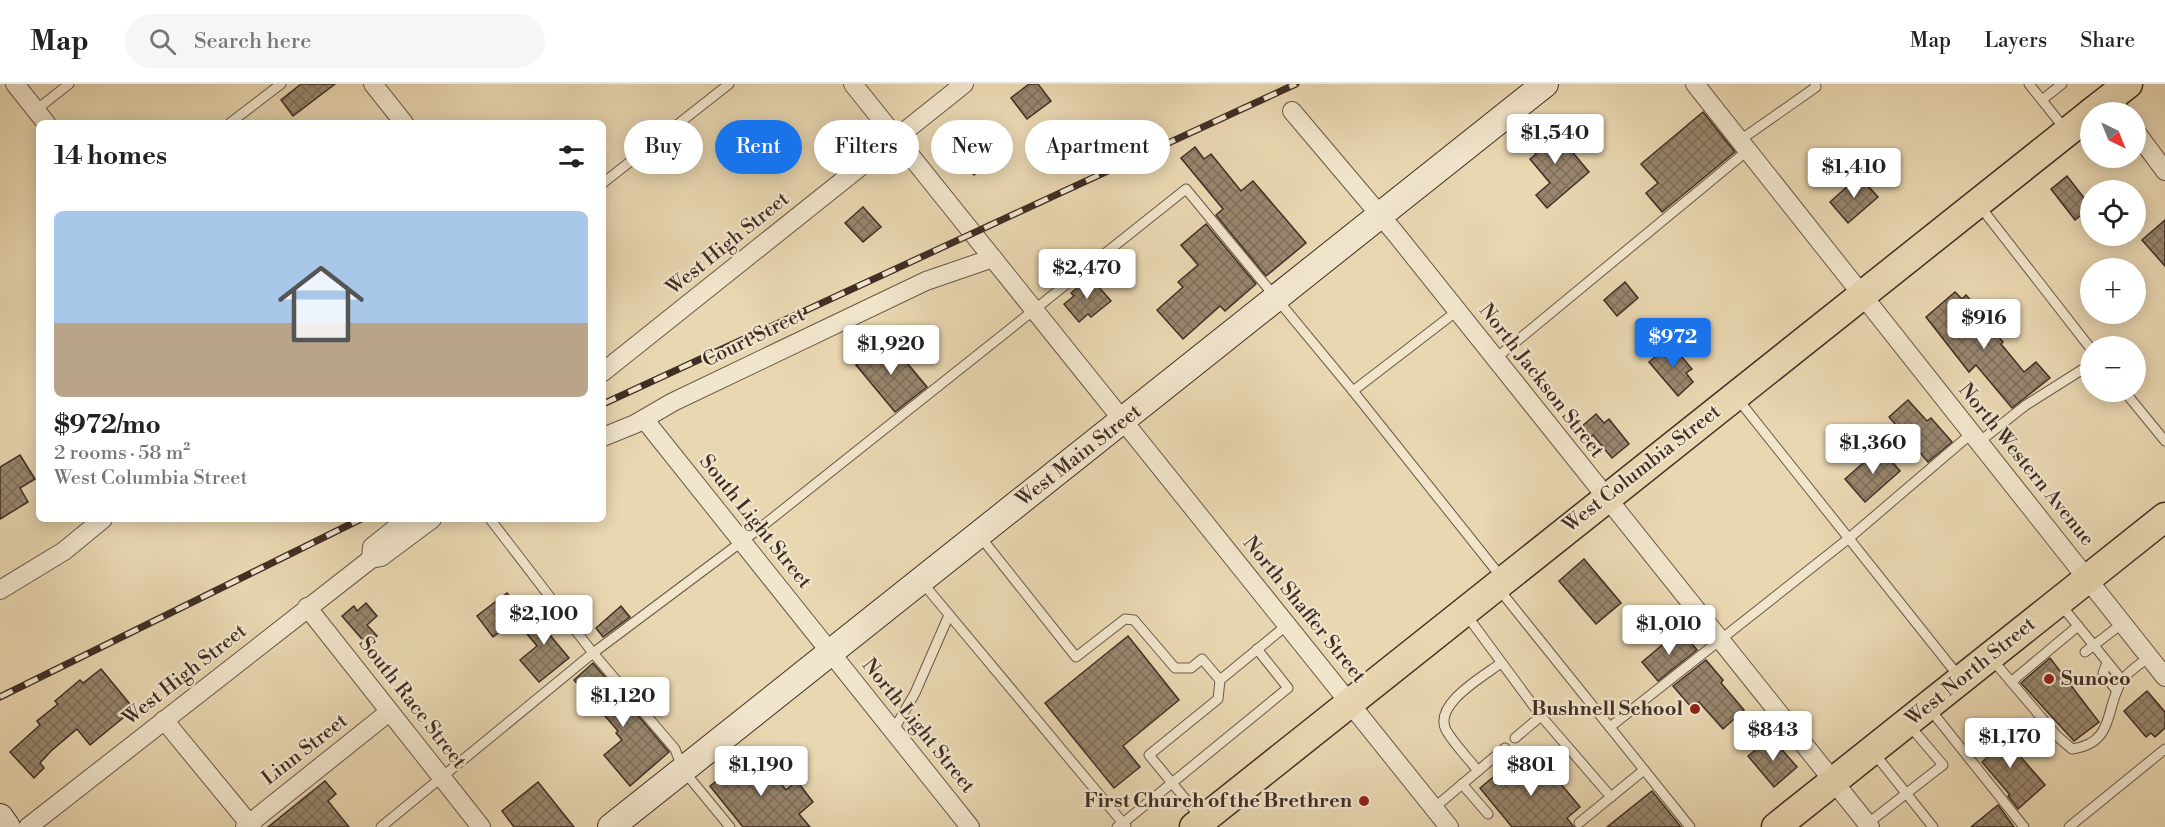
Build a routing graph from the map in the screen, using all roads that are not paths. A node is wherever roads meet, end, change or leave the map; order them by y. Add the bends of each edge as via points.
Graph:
1 (15, 84) edge
2 (69, 84) edge
3 (281, 84) edge
4 (373, 84) edge
5 (729, 84) edge
6 (853, 84) edge
7 (964, 84) edge
8 (1545, 84) edge
9 (1695, 84) edge
10 (2029, 84) edge
11 (2062, 84) edge
12 (1817, 85) edge
13 (2042, 100) junction
14 (1292, 111) dead end
15 (41, 116) edge
16 (234, 120) edge
17 (402, 120) edge
18 (882, 120) edge
19 (919, 120) edge
20 (2080, 123) edge
21 (2067, 132) junction
22 (2146, 145) edge
23 (1743, 146) junction
24 (919, 166) edge
25 (2165, 171) edge
26 (851, 174) edge
27 (606, 181) edge
28 (1978, 203) junction
29 (1381, 216) junction
30 (993, 258) junction
31 (1861, 295) junction
32 (1277, 299) junction
33 (1035, 311) junction
34 (1456, 311) junction
35 (2081, 336) edge
36 (1495, 358) junction
37 (2080, 371) edge
38 (606, 372) edge
39 (1353, 391) junction
40 (1735, 396) junction
41 (2133, 402) edge
42 (644, 419) junction
43 (1123, 421) junction
44 (606, 435) edge
45 (1975, 437) junction
46 (2165, 441) edge
47 (1606, 498) junction
48 (2165, 517) edge
49 (99, 522) edge
50 (403, 522) edge
51 (428, 522) edge
52 (492, 522) edge
53 (980, 535) junction
54 (1848, 539) junction
55 (742, 542) junction
56 (370, 559) junction
57 (2088, 579) junction
58 (921, 581) junction
59 (1500, 583) junction
60 (0, 590) edge
61 (2058, 602) junction
62 (307, 607) junction
63 (1464, 612) junction
64 (949, 615) junction
65 (2122, 623) junction
66 (1287, 625) junction
67 (2078, 626) junction
68 (1720, 640) junction
69 (2093, 645) junction
70 (1257, 649) junction
71 (2085, 652) dead end
72 (593, 653) junction
73 (831, 653) junction
74 (1990, 657) junction
75 (1502, 663) junction
76 (2107, 663) junction
77 (2158, 664) edge
78 (1220, 680) junction
79 (1962, 680) junction
80 (2122, 680) junction
81 (2011, 682) junction
82 (2117, 691) junction
83 (1350, 703) junction
84 (389, 712) junction
85 (1918, 715) junction
86 (1542, 716) junction
87 (164, 720) junction
88 (1610, 727) junction
89 (893, 731) junction
90 (1515, 738) dead end
91 (1505, 748) dead end
92 (2165, 749) edge
93 (1872, 751) junction
94 (684, 770) junction
95 (1644, 770) junction
96 (1478, 771) junction
97 (440, 776) junction
98 (1833, 782) junction
99 (1172, 783) junction
100 (1462, 784) junction
101 (1906, 794) junction
102 (1611, 797) junction
103 (1434, 808) junction
104 (1488, 814) dead end
105 (0, 817) edge
106 (1579, 822) dead end
107 (1199, 824) edge
108 (1868, 825) edge
109 (2075, 825) edge
110 (248, 826) edge
111 (1122, 826) edge
112 (7, 827) edge
113 (28, 827) edge
114 (381, 827) edge
115 (481, 827) edge
116 (611, 827) edge
117 (730, 827) edge
118 (970, 827) edge
119 (1449, 827) edge
120 (1690, 827) edge
121 (1776, 827) edge
122 (1933, 827) edge
123 (2024, 827) edge

1 - 15 street
2 - 15 lane
3 - 16 lane
4 - 17 street
5 - 27 lane
6 - 18 street, North Shaffer Street
7 - 19 street, West High Street
8 - 29 street, West Main Street
9 - 23 street, North Western Avenue
10 - 13 lane
11 - 13 lane
12 - 23 lane
13 - 21 lane
14 - 29 street, North Jackson Street
20 - 21 main road, West Columbia Street
21 - 28 main road, West Columbia Street
22 - 25 street
23 - 31 street, North Western Avenue
23 - 36 lane
24 - 30 street, North Shaffer Street
26 - 38 street, West High Street
28 - 31 main road, West Columbia Street
28 - 35 lane
29 - 32 street, West Main Street
29 - 34 street, North Jackson Street
30 - 33 street, North Shaffer Street
30 - 42 street, Court Street via 926,281
31 - 40 main road, West Columbia Street
31 - 45 street, North Western Avenue
32 - 33 lane via 1186,189
32 - 39 lane
32 - 43 street, West Main Street
33 - 43 street, North Shaffer Street
33 - 55 lane
34 - 36 street, North Jackson Street
34 - 39 lane
36 - 47 street, North Jackson Street
37 - 45 lane
39 - 59 lane
40 - 47 main road, West Columbia Street
40 - 54 lane
41 - 46 lane
42 - 44 street, Court Street
42 - 55 street, South Light Street
43 - 53 street, West Main Street
43 - 66 street, North Shaffer Street
45 - 54 lane
45 - 57 street, North Western Avenue
47 - 59 main road, West Columbia Street
47 - 68 street, North Jackson Street
48 - 57 main road, West North Street
49 - 60 street via 64,551
50 - 56 street, West High Street via 372,547
51 - 56 street, West High Street via 381,557
52 - 72 lane
53 - 58 street, West Main Street
53 - 78 lane via 1076,657 1125,620 1134,620 1175,668 1191,668 1202,659
54 - 68 lane
54 - 79 lane
55 - 72 lane
55 - 73 street, South Light Street
56 - 62 street, West High Street
57 - 61 main road, West North Street
57 - 65 street, North Western Avenue
58 - 64 lane
58 - 73 street, West Main Street
59 - 63 main road, West Columbia Street
59 - 88 lane
61 - 67 lane
61 - 74 main road, West North Street
62 - 84 street, South Race Street
62 - 87 street, West High Street
63 - 75 lane
63 - 83 main road, West Columbia Street
64 - 89 lane via 915,693
64 - 111 lane
65 - 69 lane
65 - 77 street, North Western Avenue
66 - 70 lane
66 - 83 street, North Shaffer Street
67 - 69 lane
67 - 81 lane
68 - 88 lane
68 - 98 street, North Jackson Street
69 - 71 lane
69 - 76 lane
70 - 78 lane
70 - 99 lane via 1288,688
72 - 94 lane via 675,749
72 - 97 lane
73 - 89 street, North Light Street
73 - 94 street, West Main Street
74 - 79 main road, West North Street
74 - 81 lane
75 - 86 lane
75 - 96 lane via 1450,702 1444,714 1445,729
76 - 80 lane
76 - 82 lane via 2103,673
77 - 80 lane
78 - 99 lane via 1218,699 1149,755
79 - 85 main road, West North Street
80 - 82 lane
81 - 82 lane via 2072,749 2098,738 2106,727
83 - 103 street, North Shaffer Street
83 - 107 main road, West Columbia Street
84 - 97 street, South Race Street
84 - 110 street, Linn Street
85 - 93 main road, West North Street
85 - 101 lane via 1943,765
85 - 123 lane
86 - 90 lane
86 - 102 lane
87 - 110 street
87 - 113 street, West High Street
88 - 95 lane
89 - 118 street, North Light Street
91 - 96 lane
92 - 109 lane
93 - 98 main road, West North Street
93 - 101 lane
94 - 116 street, West Main Street
94 - 117 lane
95 - 102 lane
95 - 120 lane
96 - 100 lane
97 - 114 lane
97 - 115 street, South Race Street
98 - 108 street, North Jackson Street
98 - 121 main road, West North Street
99 - 107 lane
99 - 111 lane
100 - 103 lane
100 - 104 lane
101 - 108 lane
101 - 122 lane
102 - 106 lane
103 - 119 street, North Shaffer Street
105 - 112 street

